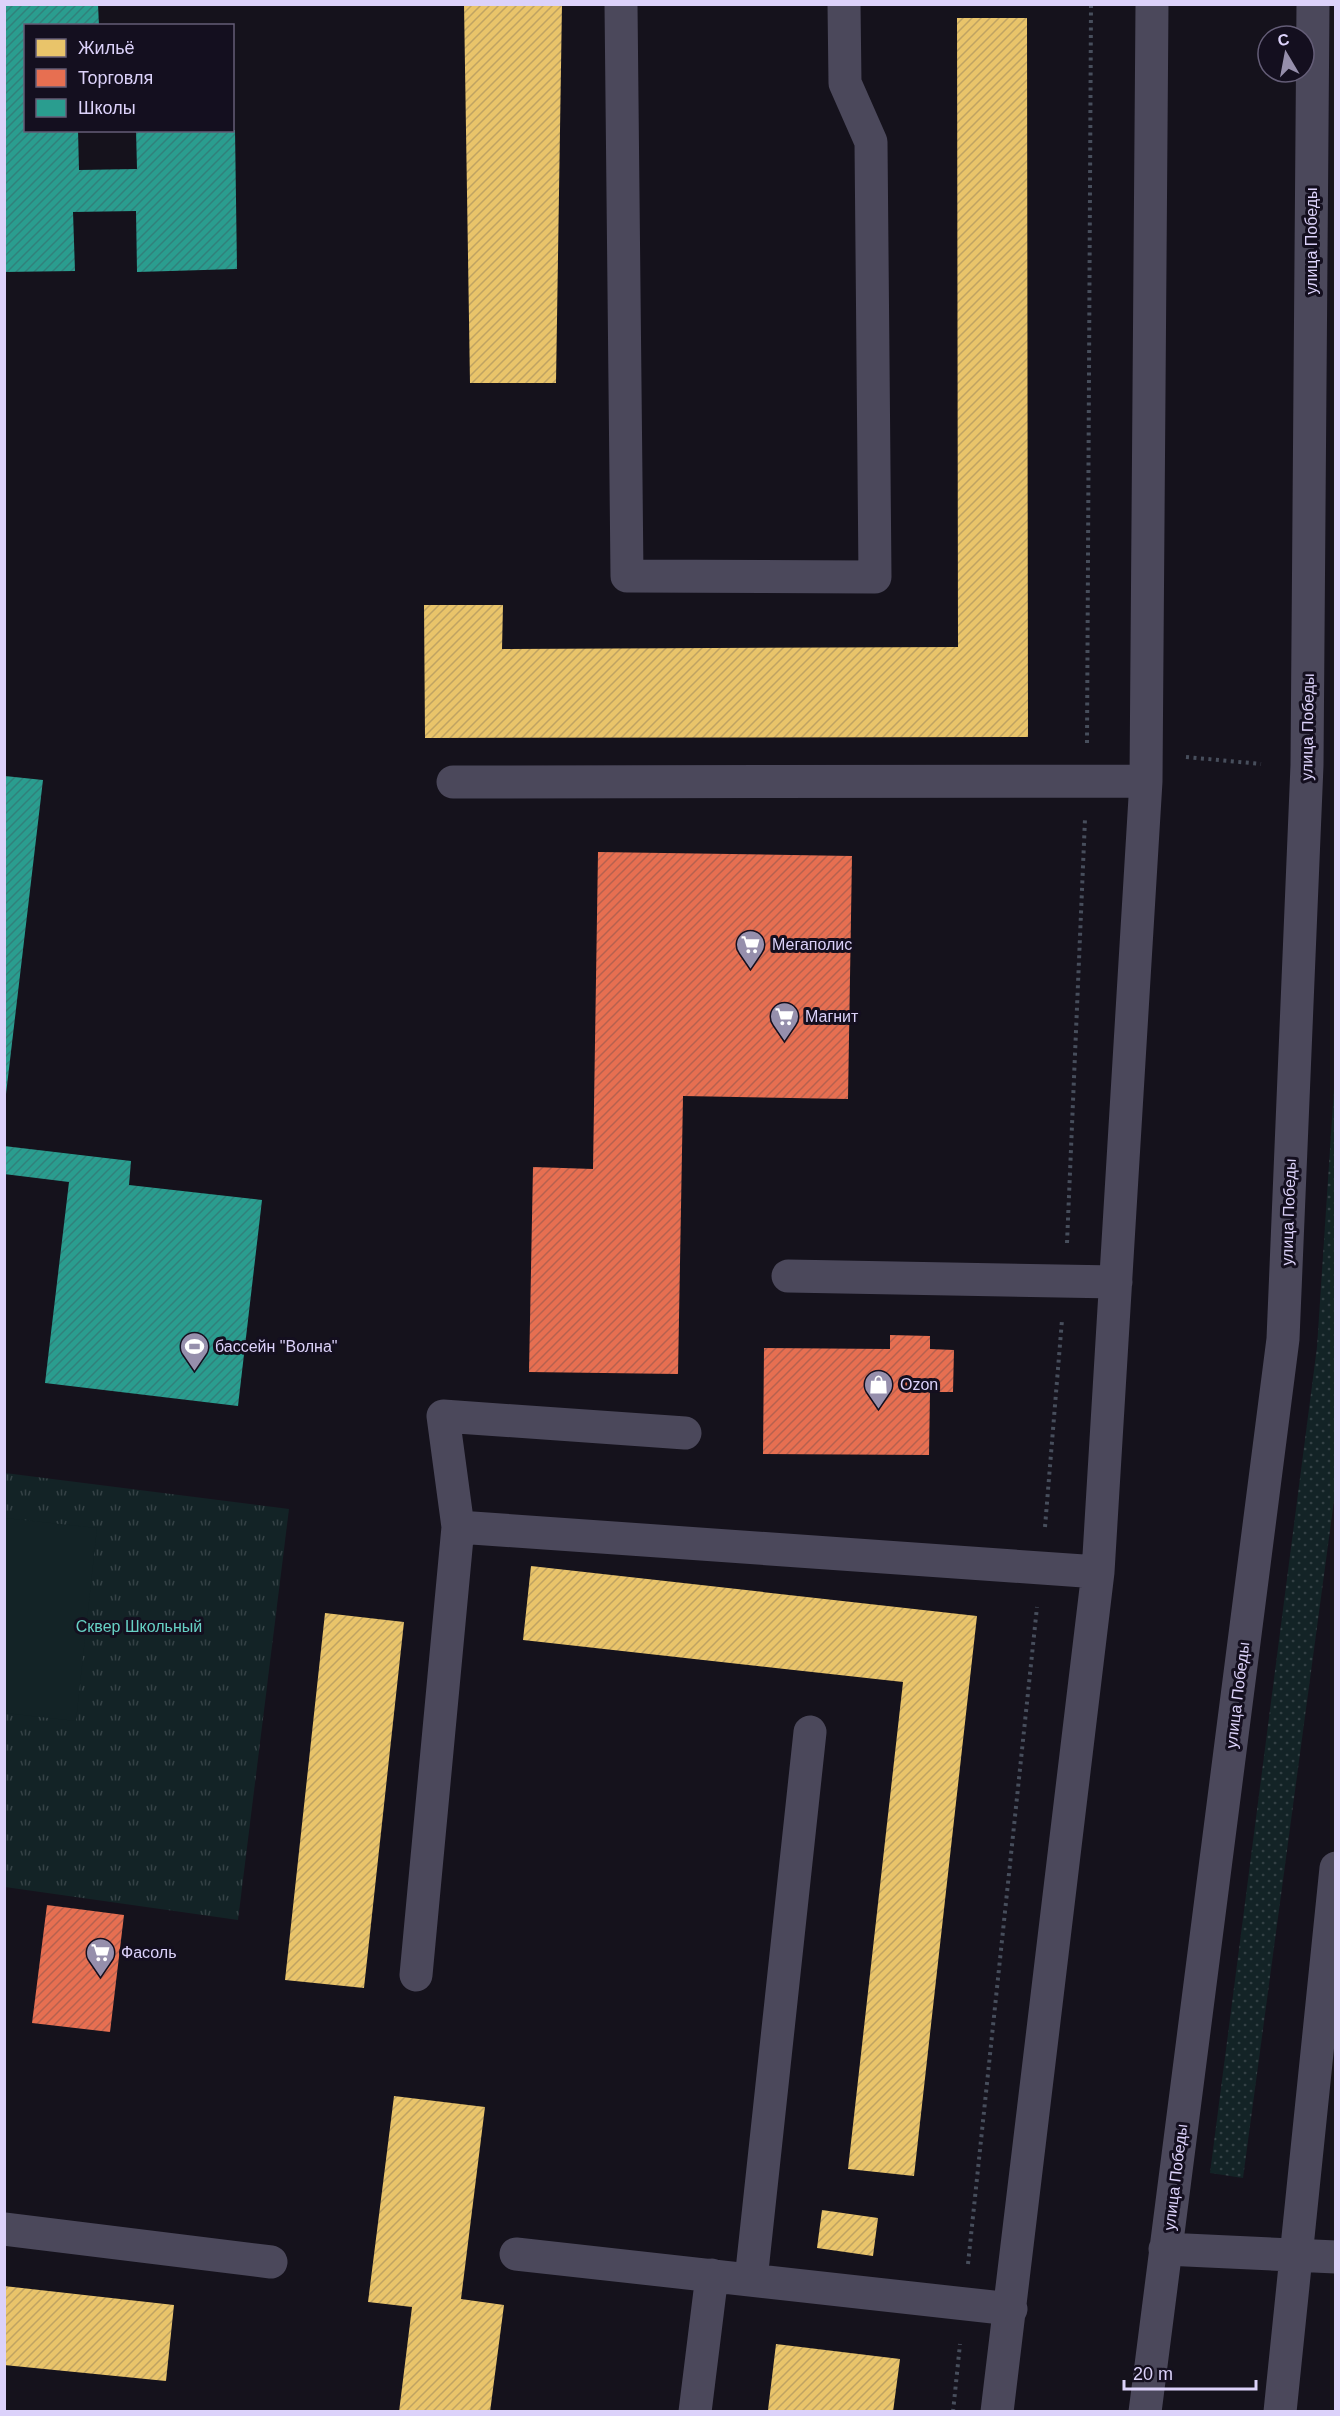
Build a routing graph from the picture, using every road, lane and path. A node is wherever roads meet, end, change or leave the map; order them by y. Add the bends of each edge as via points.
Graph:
1 (621, 4) edge
2 (844, 4) edge
3 (1091, 4) edge
4 (1152, 4) edge
5 (1313, 4) edge
6 (1185, 757) dead end
7 (1261, 764) dead end
8 (1086, 781) junction
9 (1146, 781) junction
10 (453, 782) dead end
11 (788, 1276) dead end
12 (1065, 1281) junction
13 (1116, 1282) junction
14 (685, 1433) dead end
15 (458, 1527) junction
16 (1041, 1568) junction
17 (1098, 1572) junction
18 (810, 1732) dead end
19 (1335, 1868) edge
20 (416, 1976) dead end
21 (4, 2229) edge
22 (1165, 2249) junction
23 (516, 2254) dead end
24 (1296, 2256) junction
25 (1335, 2257) edge
26 (272, 2262) dead end
27 (712, 2276) junction
28 (751, 2280) junction
29 (964, 2304) junction
30 (1011, 2309) junction
31 (695, 2412) edge
32 (953, 2412) edge
33 (997, 2412) edge
34 (1145, 2412) edge
35 (1280, 2412) edge

1 - 2 street via 627,576 875,577 871,142 845,82
3 - 8 path
4 - 9 street
5 - 22 street, улица Победы via 1307,765 1283,1339
6 - 7 path
8 - 9 street
8 - 10 street
8 - 12 path
9 - 13 street
11 - 12 street
12 - 13 street
12 - 16 path
13 - 17 street
14 - 15 street via 443,1416
15 - 16 street
15 - 20 street
16 - 17 street
16 - 29 path
17 - 30 street
18 - 28 street
19 - 24 street
21 - 26 street
22 - 24 street
22 - 34 street, улица Победы
23 - 27 street
24 - 25 street
24 - 35 street
27 - 28 street
27 - 31 street
28 - 29 street
29 - 30 street
29 - 32 path
30 - 33 street

